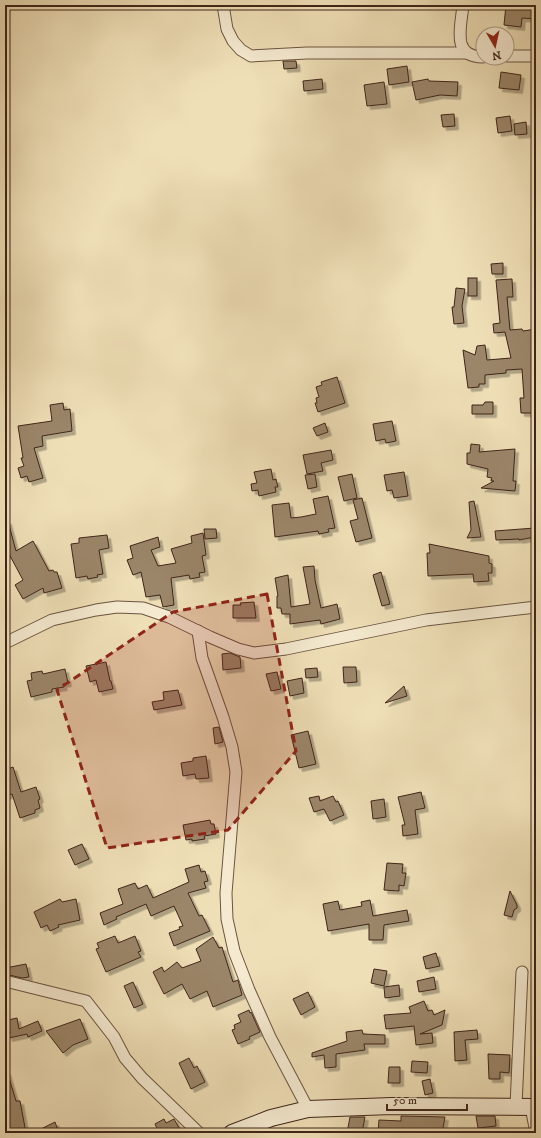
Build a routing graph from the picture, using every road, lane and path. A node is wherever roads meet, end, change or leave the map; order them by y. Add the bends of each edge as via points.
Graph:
1 (223, 5) edge
2 (464, 5) edge
3 (466, 53) junction
4 (515, 56) edge
5 (536, 56) edge
6 (475, 57) edge
7 (536, 607) edge
8 (198, 631) junction
9 (5, 643) edge
10 (522, 972) dead end
11 (5, 981) edge
12 (528, 1106) edge
13 (308, 1109) junction
14 (199, 1133) edge
15 (232, 1133) edge
16 (536, 1133) edge

1 - 3 street via 227,30 233,41 251,56 307,53
2 - 3 street via 460,40 461,48
3 - 6 street
4 - 5 street
7 - 8 street via 426,620 254,653 238,649
8 - 9 street via 143,608 117,607 52,620
8 - 13 street via 202,658 232,747 236,772 226,893 227,919 234,951 270,1037
10 - 12 street
11 - 14 street via 86,1001 142,1078
12 - 13 street
12 - 16 street
13 - 15 street via 271,1118

